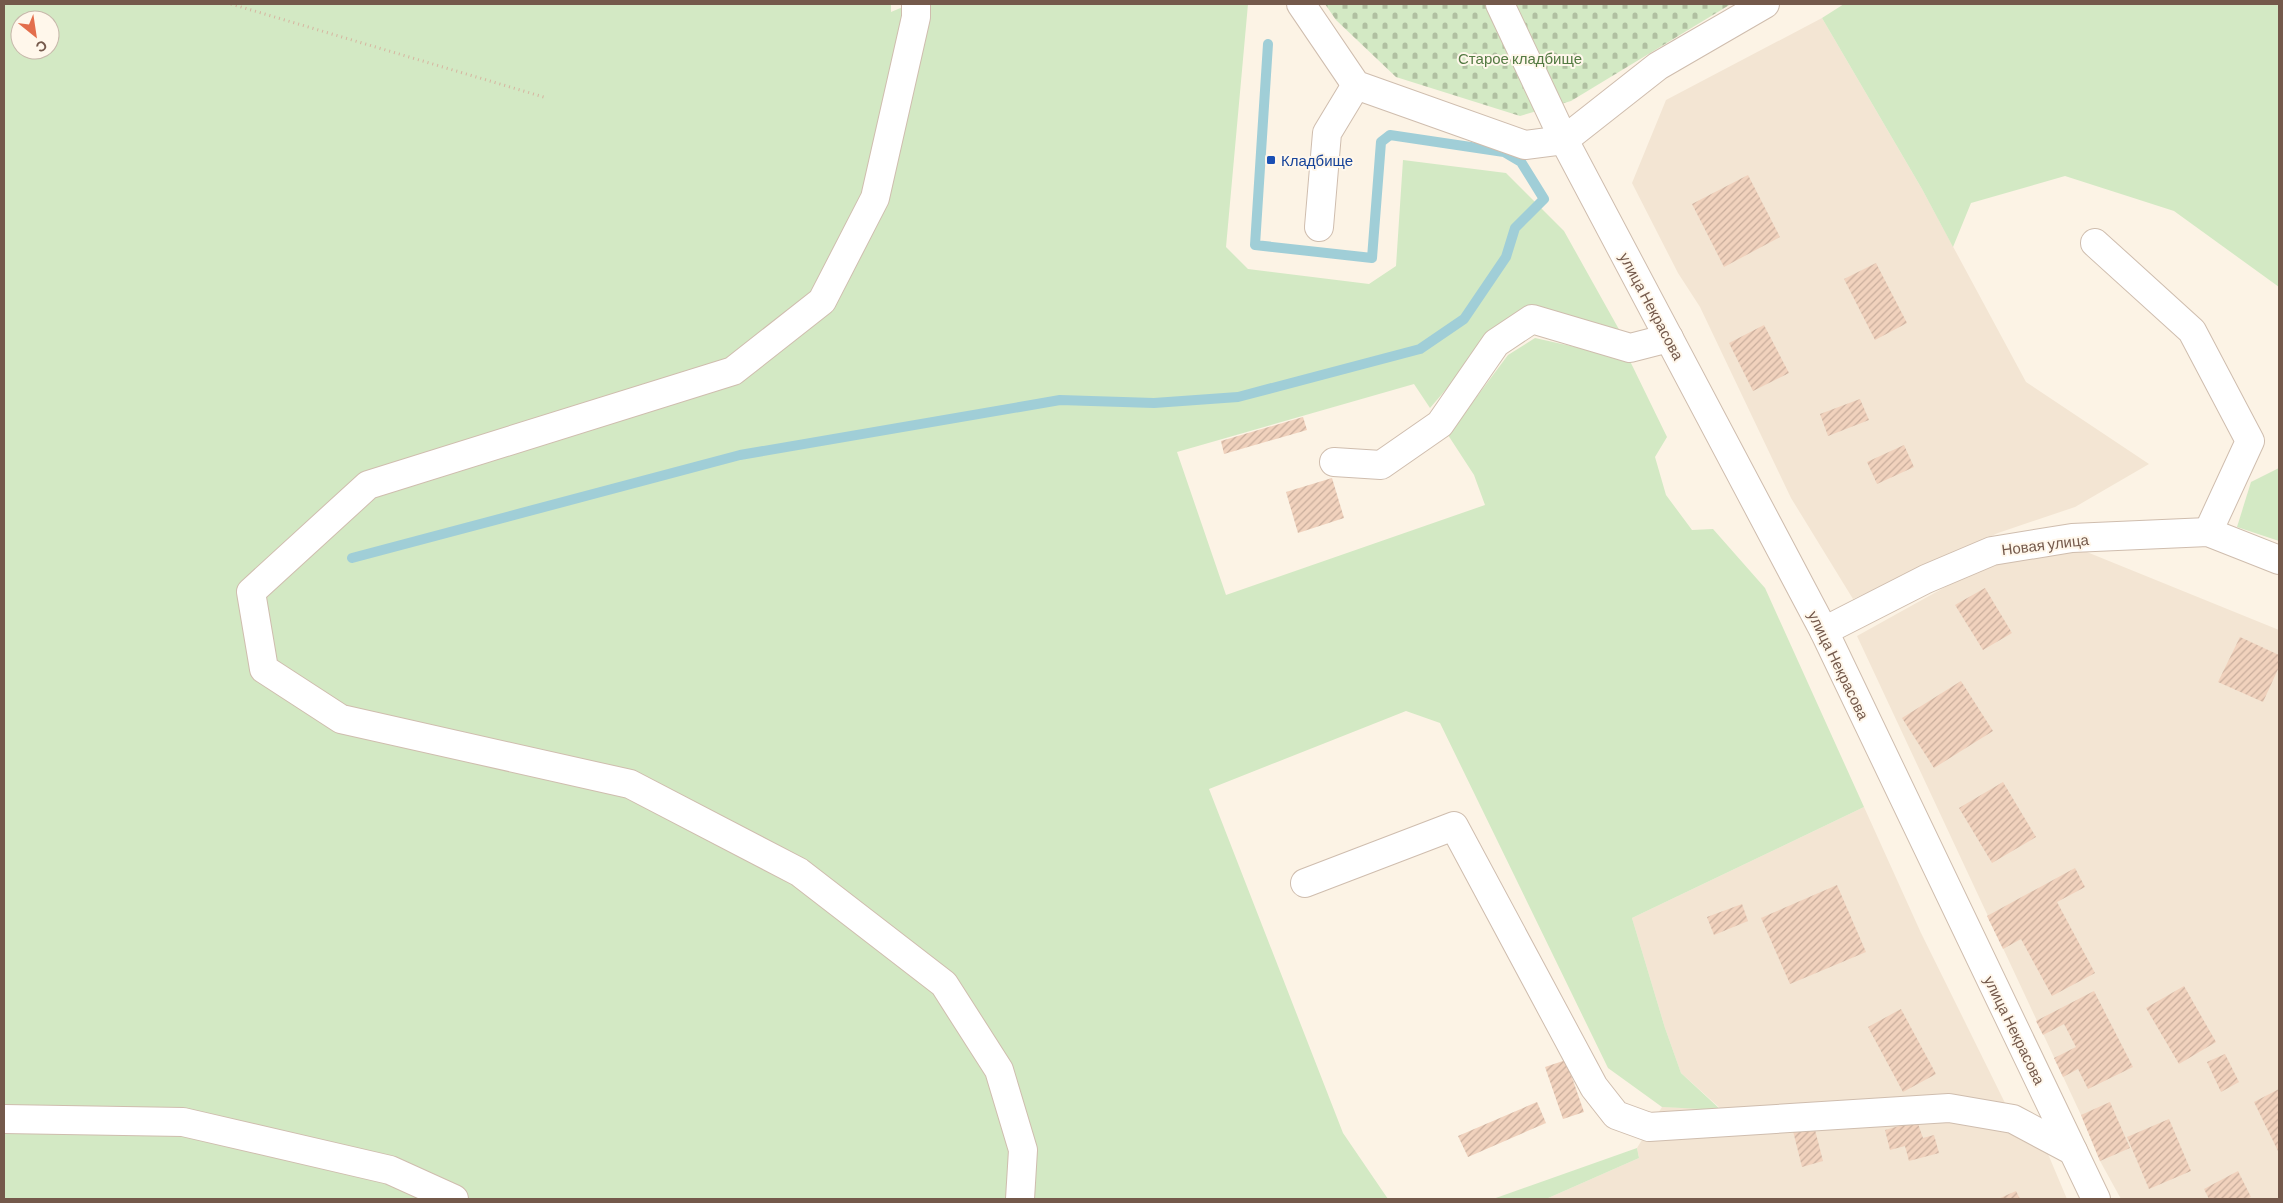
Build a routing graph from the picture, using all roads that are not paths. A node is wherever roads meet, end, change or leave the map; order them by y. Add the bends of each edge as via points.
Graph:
1 (916, 4) edge
2 (1301, 4) edge
3 (1500, 4) edge
4 (1765, 4) edge
5 (1356, 85) junction
6 (1564, 140) junction
7 (1320, 227) dead end
8 (2095, 243) dead end
9 (1669, 338) junction
10 (1334, 462) dead end
11 (2208, 532) junction
12 (2279, 560) edge
13 (1824, 631) junction
14 (1305, 883) dead end
15 (4, 1119) edge
16 (2073, 1151) junction
17 (454, 1199) edge
18 (1020, 1199) edge
19 (2096, 1199) edge

1 - 18 street via 916,17 875,198 822,301 733,371 368,485 251,592 264,670 341,718 630,784 798,872 944,984 999,1070 1023,1150
2 - 5 street
3 - 6 street, улица Некрасова
4 - 6 street via 1658,66
5 - 6 street via 1525,145
5 - 7 street via 1327,133
6 - 9 street, улица Некрасова
8 - 11 street via 2192,331 2250,441
9 - 10 street via 1630,348 1532,319 1496,343 1440,424 1380,465
9 - 13 street, улица Некрасова
11 - 12 street, Новая улица
11 - 13 street, Новая улица via 2072,538 1992,550 1926,579
13 - 16 street, улица Некрасова
14 - 16 street via 1454,826 1594,1087 1616,1114 1649,1127 1949,1108 2013,1119
15 - 17 street via 183,1122 390,1170
16 - 19 street, улица Некрасова

